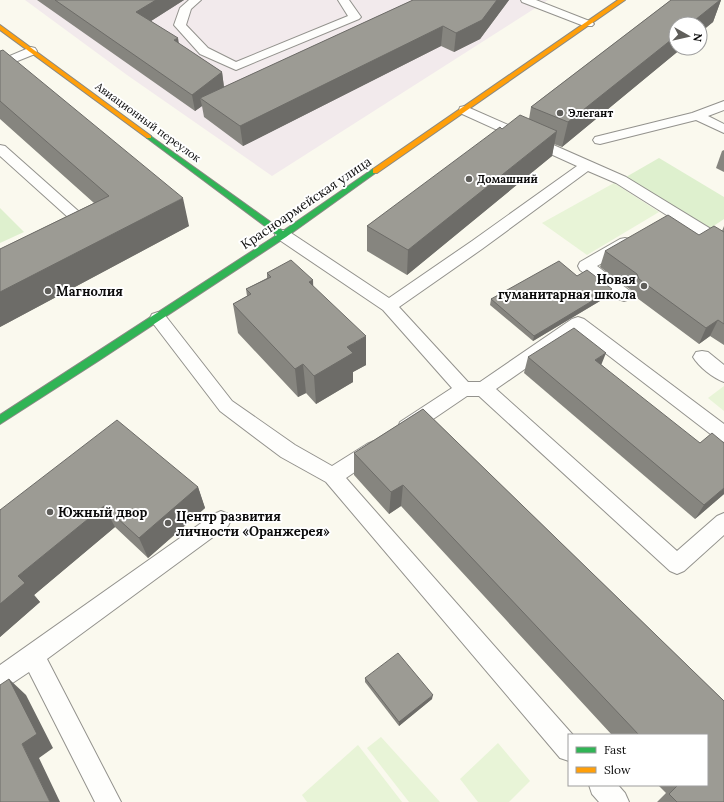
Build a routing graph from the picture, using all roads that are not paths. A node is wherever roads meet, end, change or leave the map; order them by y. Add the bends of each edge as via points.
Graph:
1 (196, 0) edge
2 (343, 0) edge
3 (526, 0) edge
4 (622, 0) edge
5 (588, 24) junction
6 (3, 32) edge
7 (31, 51) junction
8 (0, 64) edge
9 (724, 104) edge
10 (465, 110) junction
11 (697, 116) junction
12 (724, 129) edge
13 (600, 140) dead end
14 (0, 150) edge
15 (587, 165) junction
16 (676, 214) junction
17 (662, 222) edge
18 (53, 234) edge
19 (641, 234) edge
20 (283, 235) junction
21 (724, 244) edge
22 (624, 295) dead end
23 (389, 306) junction
24 (158, 318) junction
25 (702, 358) dead end
26 (724, 375) edge
27 (473, 389) junction
28 (1, 417) edge
29 (724, 434) edge
30 (333, 476) junction
31 (221, 520) dead end
32 (724, 522) edge
33 (33, 656) junction
34 (0, 678) edge
35 (568, 748) edge
36 (602, 786) edge
37 (108, 802) edge
38 (616, 802) edge

1 - 2 lane via 186,8 180,25 204,50 236,66 355,17
3 - 5 lane
4 - 5 street, Красноармейская улица
5 - 10 street, Красноармейская улица
6 - 7 street, Авиационный переулок
7 - 8 lane
7 - 20 street, Авиационный переулок
9 - 11 lane
10 - 15 lane
10 - 20 street, Красноармейская улица
11 - 12 lane
11 - 13 lane
14 - 18 lane via 80,220
15 - 16 lane via 621,180
15 - 23 lane
16 - 17 lane
16 - 21 lane
19 - 22 lane via 586,266
20 - 23 lane
20 - 24 street, Красноармейская улица
23 - 27 lane
24 - 28 street, Красноармейская улица
24 - 30 lane via 226,406 288,451
25 - 26 lane
27 - 29 lane via 578,322
27 - 30 lane via 431,420 389,439
27 - 32 lane via 496,399 677,564
30 - 35 lane
31 - 33 lane
33 - 34 lane
33 - 37 lane
36 - 38 lane

